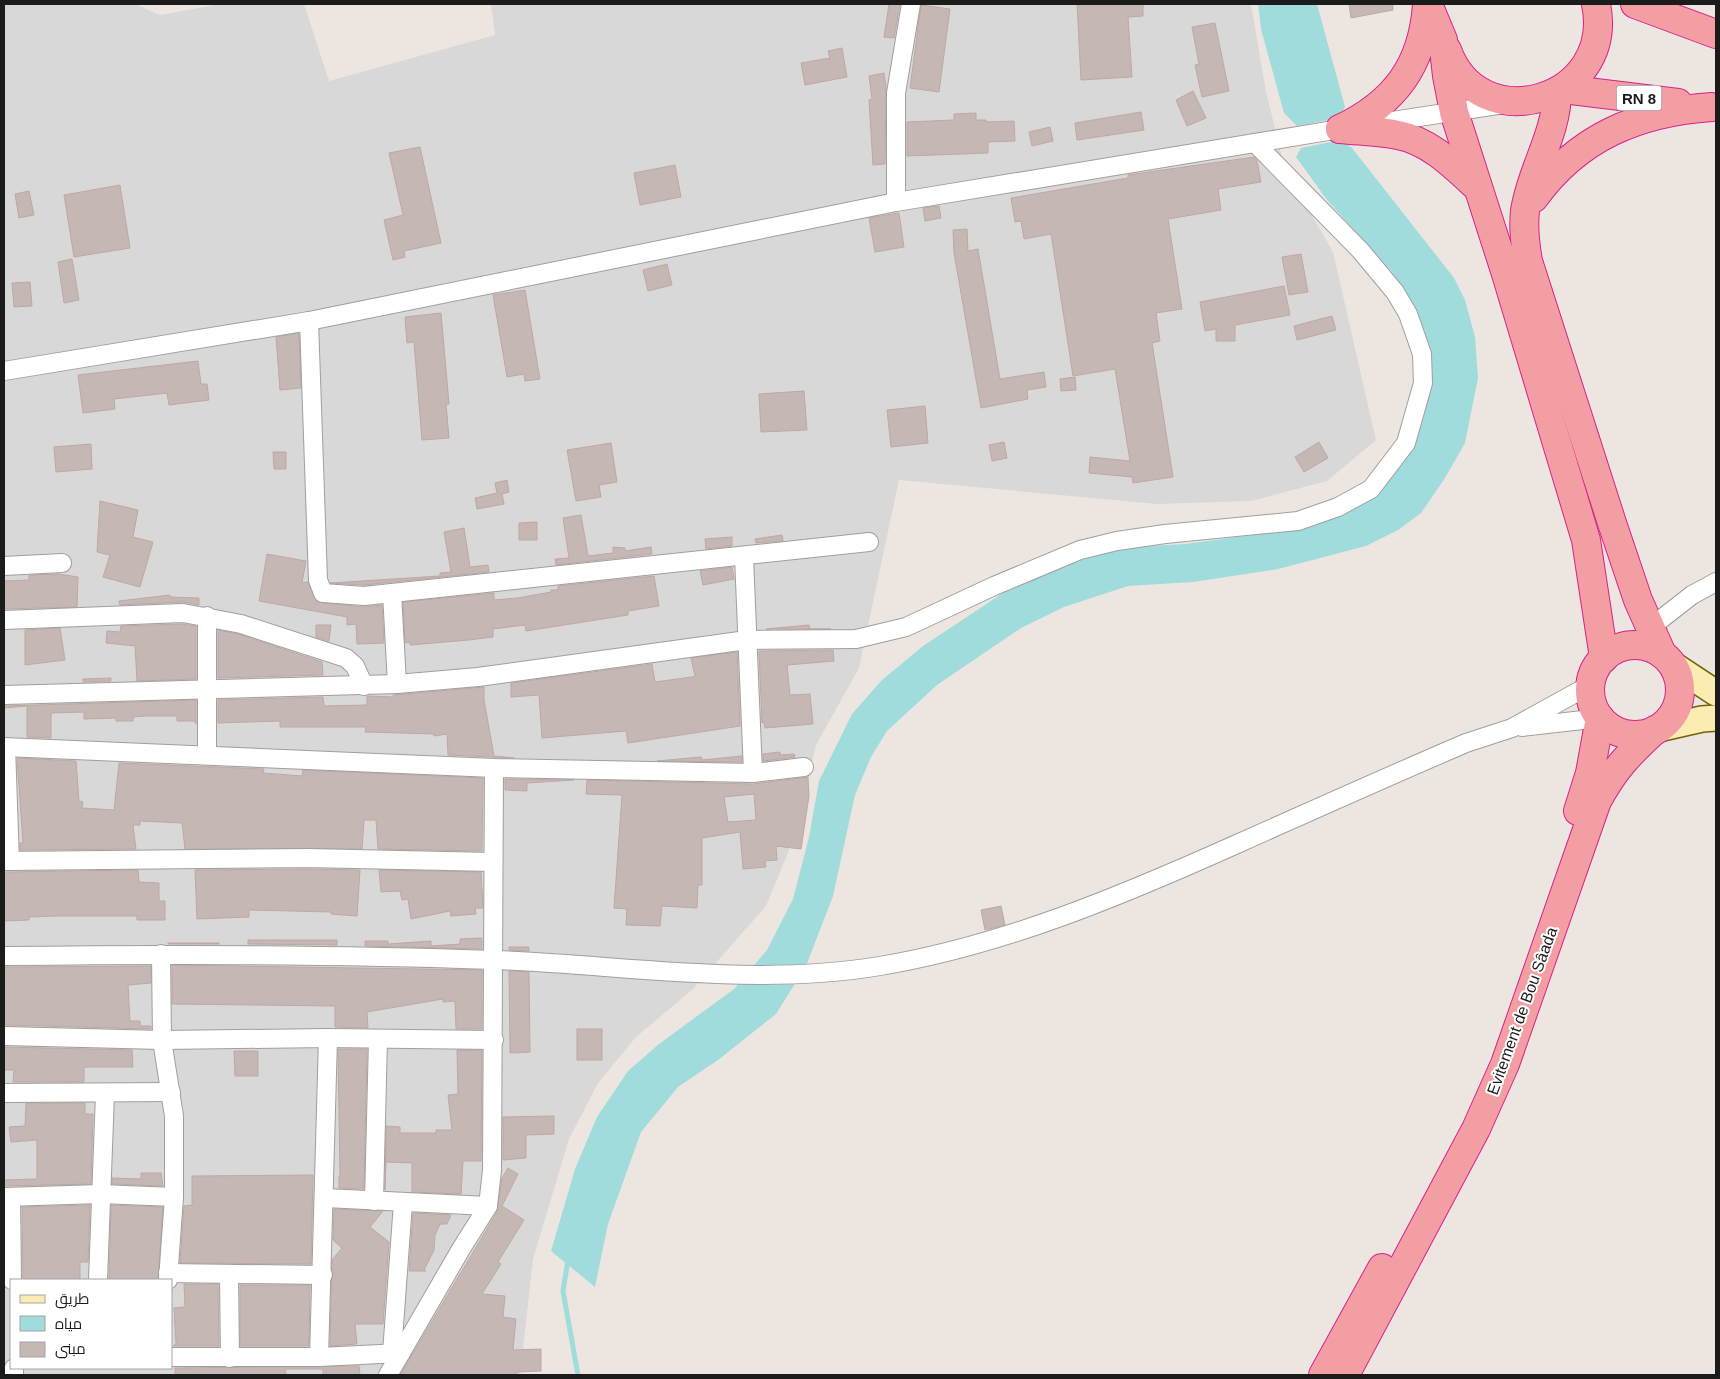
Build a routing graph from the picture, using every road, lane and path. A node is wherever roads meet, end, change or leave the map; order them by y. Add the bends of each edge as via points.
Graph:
1 (911, 4) edge
2 (1428, 4) edge
3 (1445, 4) edge
4 (1596, 4) edge
5 (1635, 4) edge
6 (1716, 34) edge
7 (1444, 40) junction
8 (1560, 91) junction
9 (1525, 101) junction
10 (1714, 107) edge
11 (1454, 112) junction
12 (1340, 129) junction
13 (1255, 143) junction
14 (1479, 189) junction
15 (896, 202) junction
16 (1526, 210) junction
17 (309, 321) junction
18 (4, 372) edge
19 (868, 542) dead end
20 (744, 557) junction
21 (62, 563) dead end
22 (4, 566) edge
23 (1716, 582) edge
24 (392, 593) junction
25 (208, 616) junction
26 (4, 620) edge
27 (1651, 627) junction
28 (747, 640) junction
29 (1604, 658) junction
30 (1667, 659) junction
31 (397, 684) junction
32 (364, 686) junction
33 (1590, 686) junction
34 (208, 688) junction
35 (1716, 693) edge
36 (4, 695) edge
37 (1600, 718) junction
38 (1716, 718) edge
39 (1512, 728) junction
40 (1657, 729) junction
41 (5, 747) edge
42 (207, 755) junction
43 (804, 767) dead end
44 (494, 768) junction
45 (753, 773) junction
46 (7, 860) edge
47 (492, 862) junction
48 (161, 954) junction
49 (4, 956) edge
50 (494, 960) junction
51 (4, 1036) edge
52 (328, 1038) junction
53 (378, 1039) junction
54 (162, 1040) junction
55 (494, 1040) junction
56 (171, 1092) junction
57 (4, 1093) edge
58 (105, 1094) junction
59 (100, 1194) junction
60 (7, 1197) edge
61 (174, 1197) junction
62 (325, 1198) junction
63 (374, 1201) junction
64 (403, 1203) junction
65 (488, 1206) junction
66 (229, 1275) junction
67 (323, 1275) junction
68 (168, 1277) edge
69 (12, 1279) edge
70 (98, 1279) edge
71 (397, 1353) junction
72 (319, 1356) junction
73 (172, 1357) edge
74 (230, 1358) junction
75 (388, 1375) edge
76 (1323, 1375) edge
77 (1345, 1375) edge

1 - 15 street via 896,93
2 - 7 highway
2 - 12 highway via 1422,42 1404,79 1376,109
3 - 7 highway via 1442,18
4 - 8 highway via 1599,29 1593,53 1581,73
5 - 6 highway
7 - 9 highway via 1459,73 1473,86 1506,100
7 - 11 highway
8 - 9 highway
8 - 10 highway, RN 8
8 - 16 highway
9 - 11 street
10 - 16 highway via 1680,109 1649,116 1606,134 1566,161
11 - 12 street
11 - 14 highway
12 - 13 street
12 - 14 highway via 1400,135 1427,146 1451,162
13 - 15 street
13 - 28 street via 1360,250 1395,292 1416,336 1422,354 1423,383 1418,404 1406,443 1371,489 1338,507 1298,521 1165,534 1080,550 906,627 880,634 832,640
14 - 29 highway via 1586,540
15 - 17 street
16 - 27 highway via 1525,242 1533,277 1612,523 1638,600
17 - 18 street
17 - 24 street via 319,586 323,593 335,595
19 - 20 street
20 - 24 street
20 - 28 street
21 - 22 street
23 - 27 street via 1692,595
24 - 31 street
25 - 26 street via 183,613
25 - 32 street via 346,658 355,666
25 - 34 street
27 - 30 highway
28 - 31 street via 478,677
28 - 45 street
29 - 30 highway via 1617,649 1632,645 1648,647
29 - 33 highway via 1595,670
30 - 35 main road
30 - 40 highway via 1678,678 1680,692 1670,719
31 - 32 street
32 - 34 street
33 - 37 highway via 1592,703
33 - 39 street
34 - 36 street
34 - 42 street
37 - 39 street
37 - 40 highway via 1624,734 1644,734
37 - 76 highway, Evitement de Bou Sâada via 1590,773 1568,845 1493,1050 1459,1126
38 - 40 main road
39 - 50 street via 1466,743 1064,916 945,954 822,974 735,976
40 - 77 highway, Evitement de Bou Sâada via 1612,773 1597,801 1505,1064 1476,1129
41 - 42 street
41 - 46 street
42 - 44 street
43 - 45 street
44 - 45 street
44 - 47 street
46 - 47 street via 307,858
47 - 50 street
48 - 49 street
48 - 50 street
48 - 54 street
50 - 55 street
51 - 54 street
52 - 53 street
52 - 54 street
52 - 62 street
53 - 55 street
53 - 63 street
54 - 56 street
55 - 65 street via 492,1170
56 - 58 street
56 - 61 street
57 - 58 street
58 - 59 street
59 - 60 street
59 - 61 street
59 - 70 street
60 - 69 street
61 - 68 street
62 - 63 street
62 - 67 street
63 - 64 street
64 - 65 street
64 - 71 street
65 - 71 street
66 - 67 street
66 - 68 street
66 - 74 street
67 - 72 street
71 - 72 street
71 - 75 street
72 - 74 street
73 - 74 street

